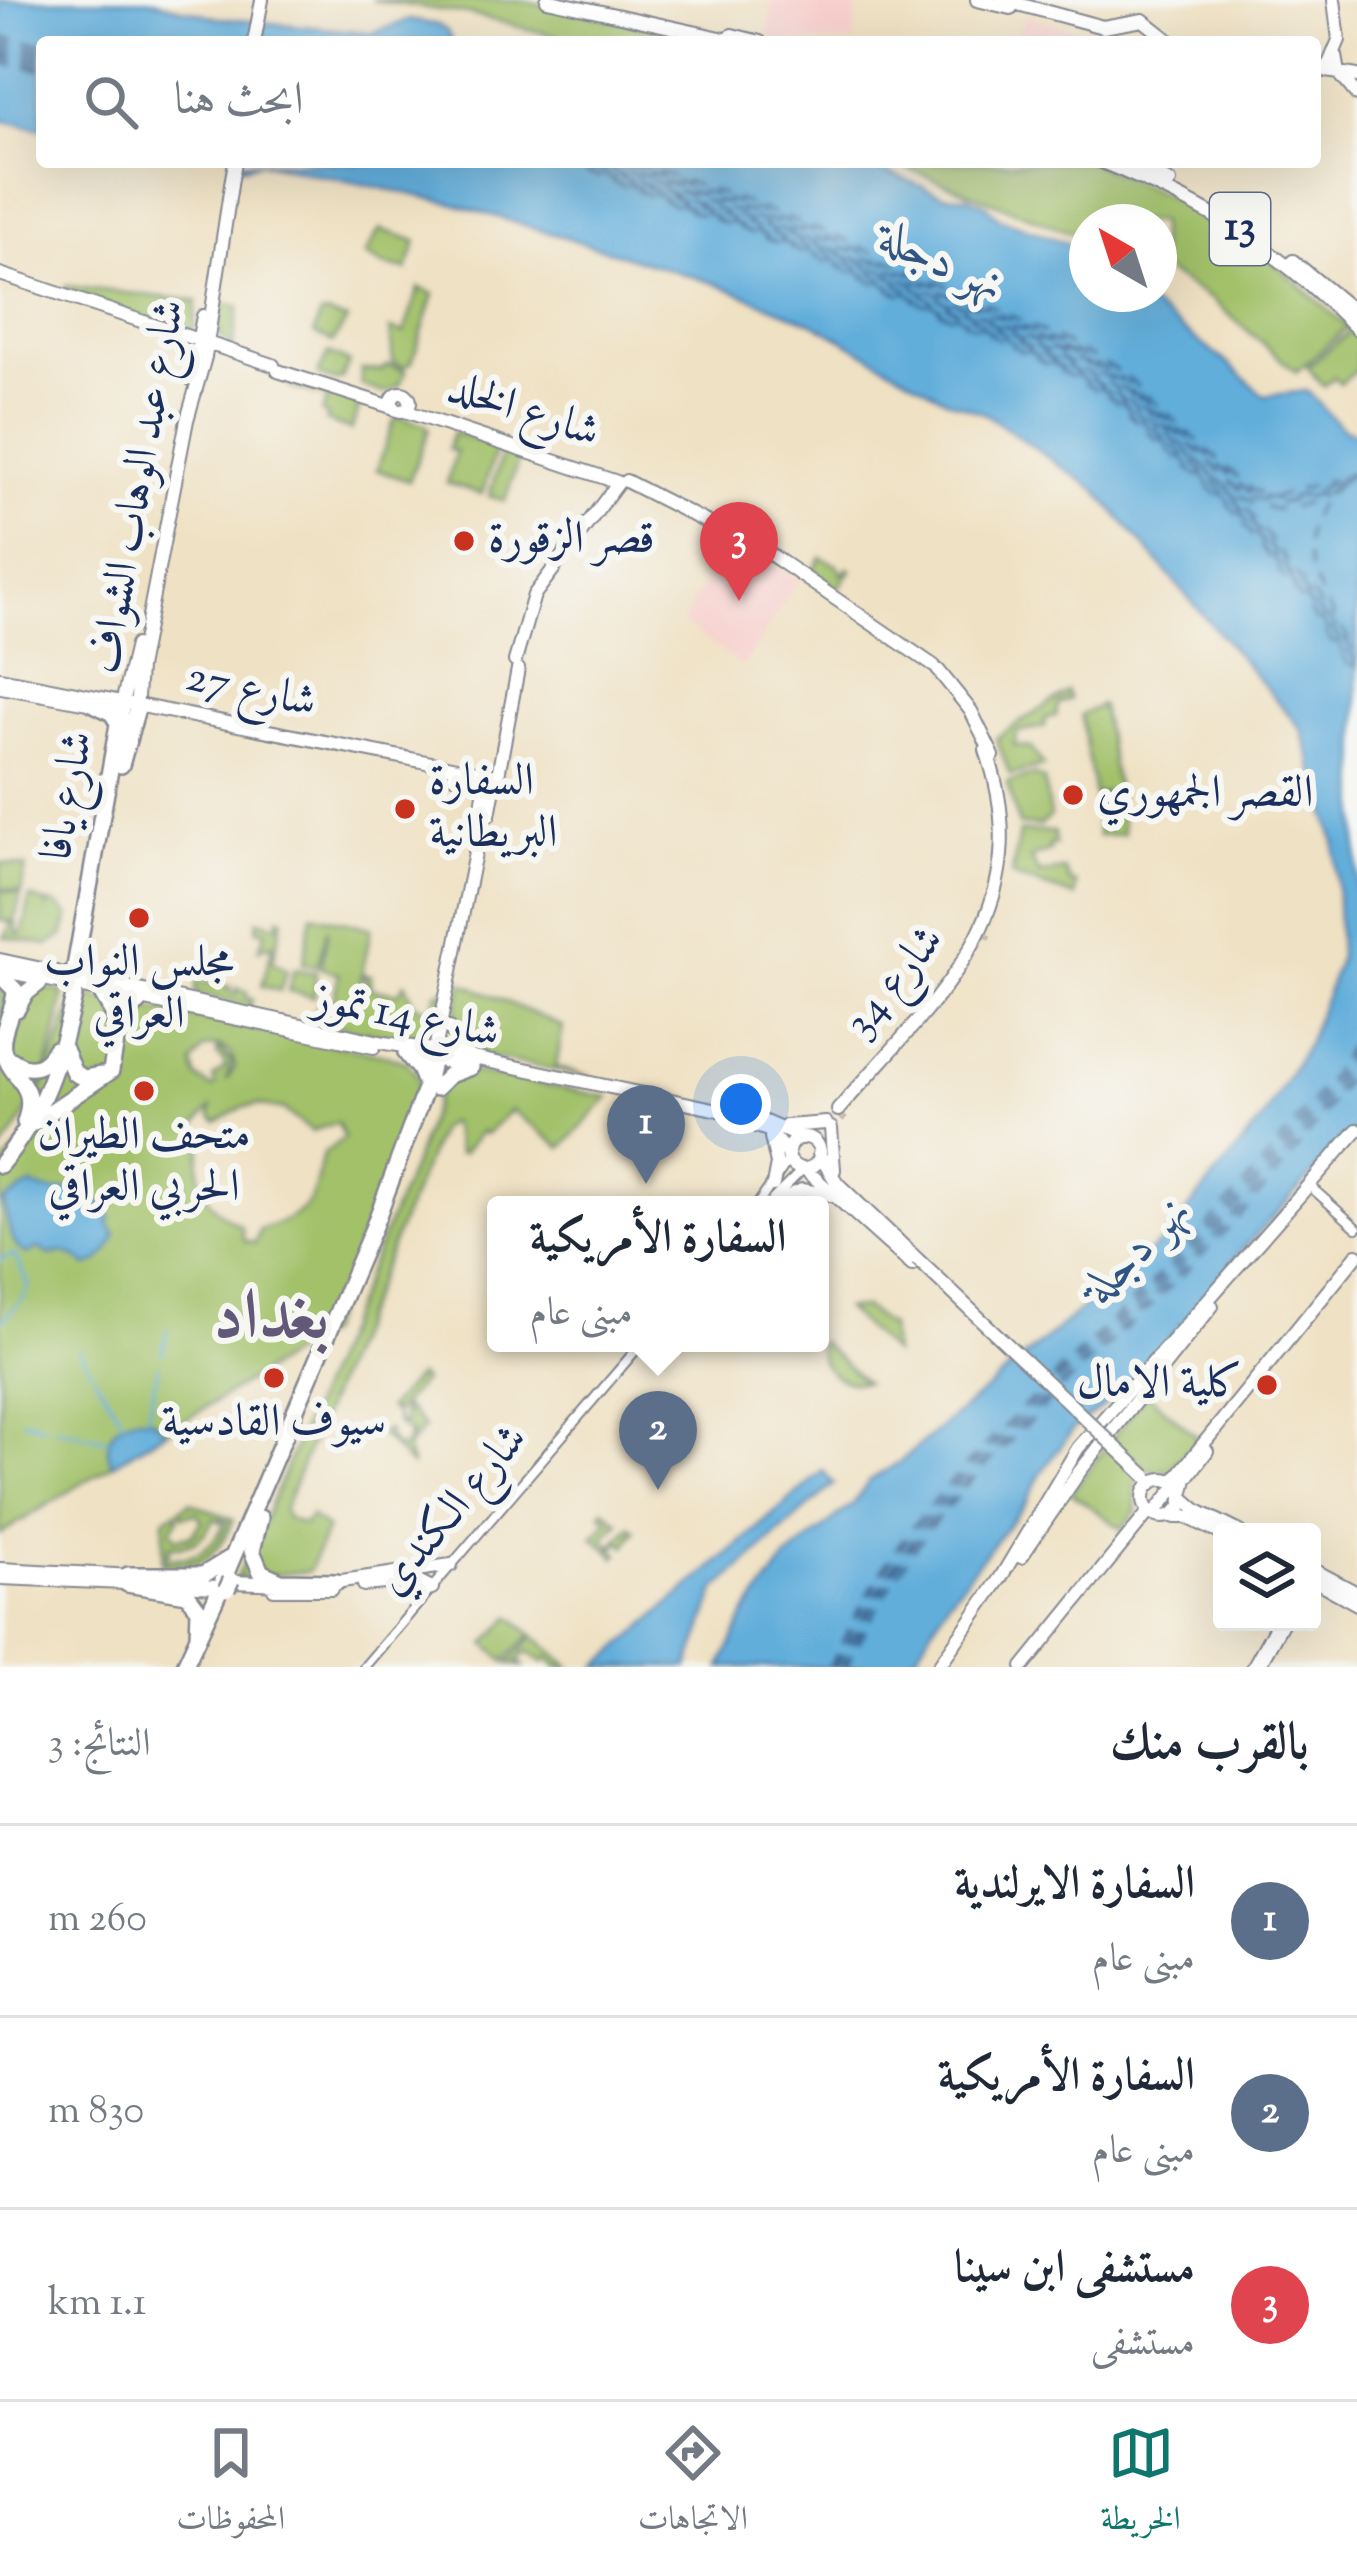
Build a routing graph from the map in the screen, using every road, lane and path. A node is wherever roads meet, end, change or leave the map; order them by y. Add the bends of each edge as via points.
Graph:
1 (264, 0) edge
2 (547, 0) edge
3 (580, 0) edge
4 (977, 0) edge
5 (1003, 0) edge
6 (1334, 0) edge
7 (1115, 34) edge
8 (257, 36) edge
9 (712, 36) edge
10 (734, 36) edge
11 (1161, 36) edge
12 (1324, 73) edge
13 (1355, 88) edge
14 (233, 168) edge
15 (1116, 168) edge
16 (1138, 168) edge
17 (213, 274) junction
18 (0, 277) edge
19 (1308, 278) junction
20 (1353, 318) edge
21 (209, 321) junction
22 (176, 337) junction
23 (203, 344) junction
24 (225, 352) junction
25 (194, 365) junction
26 (401, 404) junction
27 (187, 420) junction
28 (593, 474) junction
29 (621, 483) junction
30 (600, 504) junction
31 (516, 665) junction
32 (0, 682) edge
33 (92, 704) joint
34 (965, 704) junction
35 (127, 708) junction
36 (347, 752) junction
37 (457, 777) junction
38 (490, 780) junction
39 (482, 812) junction
40 (0, 968) edge
41 (39, 983) junction
42 (71, 995) dead end
43 (103, 996) junction
44 (139, 1003) junction
45 (207, 1012) junction
46 (445, 1027) junction
47 (61, 1041) junction
48 (386, 1043) junction
49 (407, 1050) junction
50 (439, 1056) junction
51 (472, 1063) junction
52 (431, 1088) junction
53 (835, 1118) junction
54 (772, 1127) junction
55 (25, 1129) junction
56 (1357, 1130) edge
57 (1357, 1141) edge
58 (812, 1145) junction
59 (789, 1156) junction
60 (0, 1161) edge
61 (804, 1169) junction
62 (773, 1186) junction
63 (1313, 1190) junction
64 (838, 1191) junction
65 (765, 1196) edge
66 (778, 1196) edge
67 (792, 1196) edge
68 (1357, 1228) edge
69 (1357, 1255) edge
70 (1357, 1267) edge
71 (634, 1352) edge
72 (1119, 1397) junction
73 (1134, 1405) junction
74 (1212, 1438) junction
75 (1080, 1471) junction
76 (1062, 1472) junction
77 (1161, 1496) junction
78 (260, 1518) junction
79 (1222, 1523) edge
80 (1213, 1530) edge
81 (237, 1547) junction
82 (451, 1565) junction
83 (0, 1569) edge
84 (1321, 1574) edge
85 (0, 1578) edge
86 (24, 1580) junction
87 (131, 1580) junction
88 (337, 1582) joint
89 (1321, 1584) edge
90 (225, 1585) junction
91 (310, 1585) junction
92 (0, 1588) edge
93 (432, 1588) junction
94 (1357, 1592) edge
95 (1357, 1604) edge
96 (1276, 1631) edge
97 (198, 1636) junction
98 (189, 1667) edge
99 (364, 1667) edge
100 (942, 1667) edge
101 (1026, 1667) edge
102 (1256, 1667) edge

1 - 8 main road
2 - 9 main road
3 - 10 main road
4 - 7 main road
5 - 7 main road
6 - 12 main road via 1336,55
7 - 11 main road via 1128,20 1143,20
12 - 13 main road
12 - 13 main road
14 - 17 main road
15 - 19 main road, 13 via 1231,223
16 - 19 main road, 13 via 1233,217
17 - 21 main road, شارع عبد الوهاب الشواف
17 - 23 main road, شارع عبد الوهاب الشواف
18 - 22 main road
18 - 23 main road via 62,288
19 - 20 main road, 13
19 - 20 main road, 13
21 - 23 main road, شارع عبد الوهاب الشواف
21 - 24 main road
22 - 23 main road
22 - 25 main road
23 - 24 main road, شارع الخلد
23 - 25 main road, شارع عبد الوهاب الشواف
23 - 27 main road, شارع عبد الوهاب الشواف
24 - 26 main road, شارع الخلد
24 - 27 main road via 208,364
25 - 35 main road, شارع عبد الوهاب الشواف
26 - 28 main road, شارع الخلد
26 - 29 main road, شارع الخلد
27 - 35 main road, شارع عبد الوهاب الشواف
28 - 29 main road, شارع الخلد
28 - 30 main road via 604,488
29 - 30 main road
29 - 31 main road via 537,601
29 - 34 main road, شارع الخلد via 756,551 935,669
30 - 31 main road via 534,595
31 - 38 main road
32 - 33 main road, شارع 27
32 - 35 main road, شارع 27
33 - 35 highway
34 - 53 main road, شارع 34 via 998,794 998,884 958,970
34 - 53 main road, شارع 34 via 992,754 1005,813 1004,872 986,935 957,980
35 - 35 highway, شارع يافا via 77,967 122,760
35 - 36 main road, شارع 27
36 - 37 main road, شارع 27
36 - 38 main road, شارع 27
37 - 38 main road, شارع 27
37 - 39 main road via 479,793
38 - 39 main road
38 - 46 main road
39 - 46 main road
40 - 41 main road
40 - 45 main road, شارع 14 تموز
40 - 48 main road, شارع 14 تموز
40 - 48 main road, شارع 14 تموز
40 - 55 highway via 15,991 1,1042 30,1099
41 - 43 main road
41 - 47 highway via 21,999 8,1052 35,1068
42 - 47 highway
43 - 44 main road
43 - 47 highway via 114,1020 104,1072 74,1073
44 - 45 main road
44 - 55 highway via 120,1017 107,1075
45 - 49 main road, شارع 14 تموز
46 - 49 main road
46 - 50 main road
46 - 51 main road
47 - 55 highway
48 - 49 main road, شارع 14 تموز
49 - 50 main road, شارع 14 تموز
49 - 52 highway
50 - 51 main road, شارع 14 تموز
50 - 52 highway
51 - 52 highway
51 - 54 main road, شارع 14 تموز
52 - 78 highway via 382,1229
52 - 81 highway
53 - 54 main road
53 - 58 main road, شارع 34
53 - 64 main road
54 - 58 main road, شارع 14 تموز
54 - 59 main road
54 - 62 main road
55 - 60 highway
56 - 72 main road
57 - 63 main road
58 - 59 main road via 793,1142
58 - 61 main road via 814,1165
58 - 64 main road, شارع 14 تموز
59 - 61 main road, شارع 14 تموز
59 - 62 street
61 - 64 main road, شارع 14 تموز
61 - 66 street
62 - 65 street
63 - 68 street
63 - 73 main road
64 - 67 main road
64 - 77 main road, شارع 14 تموز, bridge
69 - 74 main road
70 - 74 main road
71 - 82 street, شارع الكندي
72 - 73 main road via 1109,1422
72 - 76 main road
73 - 75 main road
74 - 77 main road
74 - 77 main road via 1186,1479
75 - 76 main road via 1086,1448
75 - 100 main road
76 - 100 main road
77 - 79 main road
77 - 80 main road
77 - 101 main road
78 - 90 highway
78 - 91 highway via 252,1546 257,1568 274,1580
81 - 87 highway via 211,1573
81 - 90 highway
82 - 88 main road
82 - 93 street, شارع الكندي
83 - 87 main road
84 - 94 main road
85 - 86 main road
86 - 87 main road
86 - 92 main road
87 - 90 main road
87 - 97 highway via 187,1594 200,1615
88 - 91 highway
89 - 95 main road
90 - 91 main road
90 - 97 highway
90 - 98 highway
91 - 93 main road via 416,1580
93 - 99 street, شارع الكندي
96 - 102 street
97 - 98 highway

